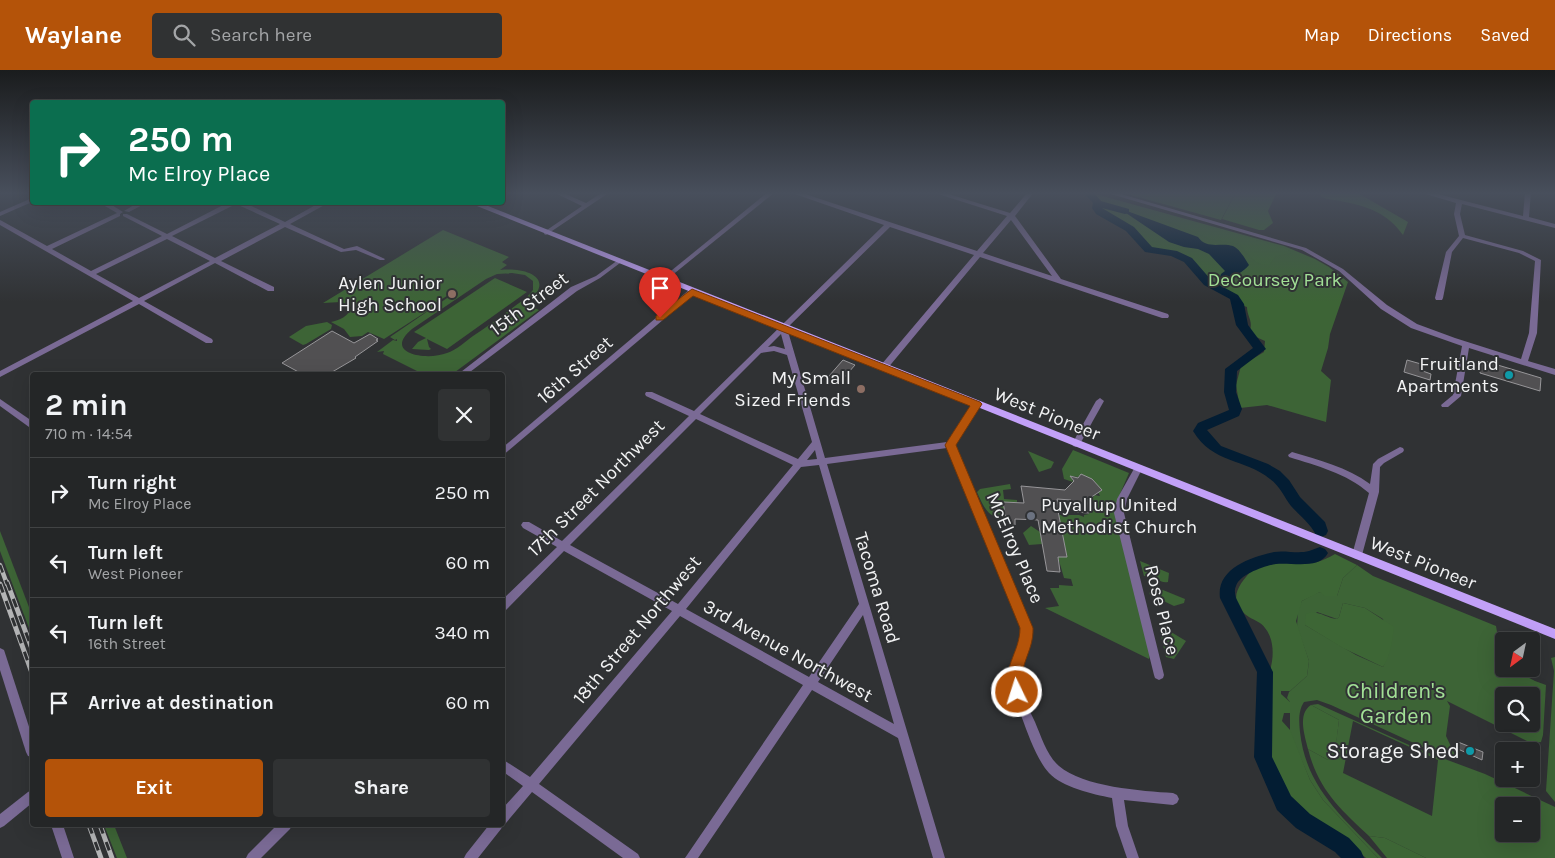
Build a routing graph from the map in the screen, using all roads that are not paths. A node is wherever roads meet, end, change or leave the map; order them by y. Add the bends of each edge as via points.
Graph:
1 (12, 229) edge
2 (89, 229) edge
3 (153, 229) edge
4 (182, 229) edge
5 (276, 229) edge
6 (295, 229) edge
7 (536, 229) edge
8 (552, 229) edge
9 (726, 229) edge
10 (884, 229) edge
11 (903, 229) edge
12 (1000, 229) edge
13 (1021, 229) edge
14 (1234, 229) edge
15 (1460, 229) edge
16 (546, 233) junction
17 (167, 236) junction
18 (1462, 236) junction
19 (46, 249) junction
20 (979, 254) junction
21 (382, 259) dead end
22 (216, 261) junction
23 (618, 262) junction
24 (91, 274) junction
25 (663, 280) junction
26 (1059, 281) junction
27 (271, 290) dead end
28 (692, 292) junction
29 (1439, 298) dead end
30 (139, 302) junction
31 (1165, 316) dead end
32 (783, 328) junction
33 (209, 342) dead end
34 (1466, 345) junction
35 (758, 352) junction
36 (789, 353) junction
37 (1524, 363) junction
38 (884, 368) junction
39 (465, 372) edge
40 (1555, 372) edge
41 (0, 374) edge
42 (649, 394) dead end
43 (1100, 401) dead end
44 (0, 402) edge
45 (976, 404) junction
46 (1445, 405) dead end
47 (695, 415) junction
48 (30, 424) edge
49 (816, 444) junction
50 (1076, 444) junction
51 (950, 445) junction
52 (505, 450) edge
53 (1400, 450) dead end
54 (1292, 455) dead end
55 (822, 462) junction
56 (800, 464) junction
57 (1138, 469) junction
58 (1374, 492) junction
59 (526, 524) dead end
60 (564, 546) junction
61 (1357, 555) junction
62 (505, 604) edge
63 (864, 605) junction
64 (679, 610) junction
65 (1555, 634) edge
66 (0, 653) edge
67 (1159, 675) dead end
68 (810, 684) junction
69 (903, 735) junction
70 (30, 746) edge
71 (505, 766) edge
72 (531, 785) junction
73 (1118, 792) junction
74 (30, 798) edge
75 (1173, 799) dead end
76 (505, 815) edge
77 (0, 822) edge
78 (58, 827) edge
79 (284, 827) edge
80 (495, 827) edge
81 (68, 858) edge
82 (252, 858) edge
83 (470, 858) edge
84 (634, 858) edge
85 (692, 858) edge
86 (939, 858) edge
87 (1132, 858) edge

1 - 19 street
2 - 19 street
3 - 17 street
4 - 17 street
5 - 22 street
6 - 21 street via 343,251 358,248
7 - 16 main road, West Pioneer
8 - 16 street
9 - 25 street
10 - 32 street, 17th Street Northwest
11 - 20 street
12 - 20 street
13 - 26 street
14 - 34 street via 1304,249 1341,270 1376,301 1404,320
15 - 18 street
16 - 23 main road, West Pioneer
17 - 22 street
17 - 24 street
18 - 29 street via 1449,252
18 - 37 street via 1537,259 1533,333
19 - 24 street
20 - 26 street
20 - 38 street
22 - 27 street
22 - 30 street
23 - 25 main road, West Pioneer
23 - 39 street, 15th Street via 574,289
24 - 30 street
25 - 28 main road, West Pioneer
26 - 31 street
28 - 32 main road, West Pioneer
28 - 52 street, 16th Street
30 - 33 street
30 - 41 street
32 - 35 street, 17th Street Northwest
32 - 36 street, Tacoma Road
32 - 38 main road, West Pioneer
34 - 37 street
34 - 46 street via 1457,396
35 - 36 street via 774,348
35 - 47 street, 17th Street Northwest
36 - 49 street, Tacoma Road
37 - 40 street
38 - 45 main road, West Pioneer
42 - 47 street
43 - 50 street
44 - 48 street
45 - 50 main road, West Pioneer
45 - 51 street
47 - 56 street
47 - 60 street, 17th Street Northwest
49 - 55 street, Tacoma Road
49 - 56 street
50 - 57 main road, West Pioneer
51 - 55 street
51 - 73 street, McElroy Place via 1027,628 1027,641 1015,667 1014,682 1046,758 1051,767 1065,778
53 - 58 street via 1376,466
54 - 58 street via 1348,475
55 - 56 street
55 - 63 street, Tacoma Road
56 - 64 street, 18th Street Northwest
57 - 61 main road, West Pioneer
57 - 67 street, Rose Place via 1122,499 1119,513
58 - 61 street
59 - 60 street, 3rd Avenue Northwest
60 - 62 street, 17th Street Northwest
60 - 64 street, 3rd Avenue Northwest
61 - 65 main road, West Pioneer
63 - 68 street
63 - 69 street, Tacoma Road
64 - 68 street, 3rd Avenue Northwest
64 - 72 street, 18th Street Northwest
66 - 70 street
68 - 69 street, 3rd Avenue Northwest
68 - 85 street
69 - 86 street, Tacoma Road
71 - 72 street
72 - 76 street, 18th Street Northwest
72 - 84 street
73 - 75 street, McElroy Place via 1144,798
73 - 87 street via 1119,815
74 - 77 street
78 - 81 street
79 - 82 street
80 - 83 street

